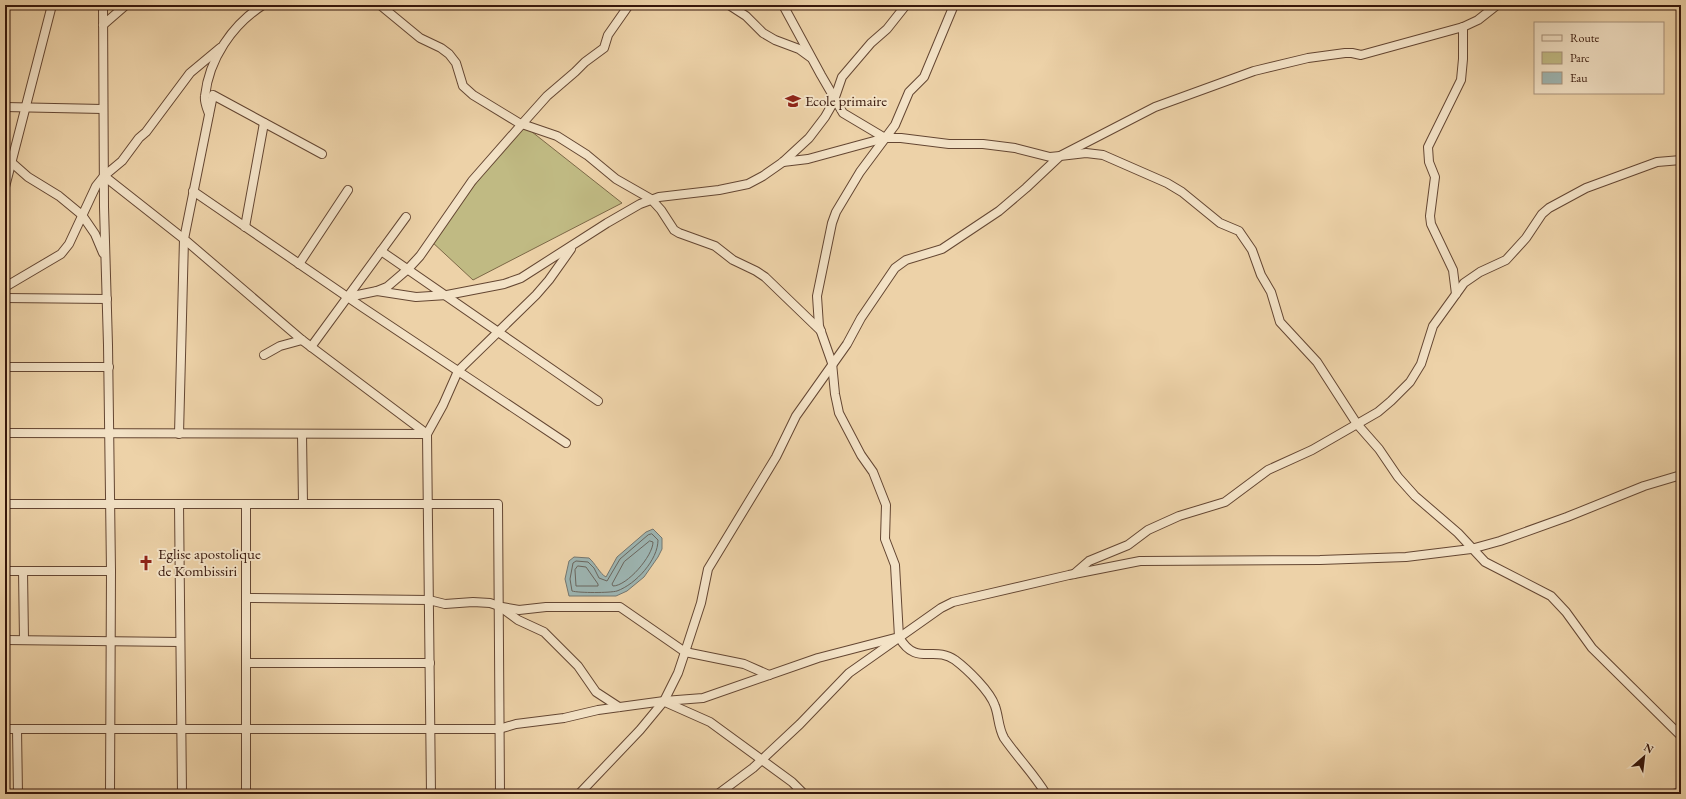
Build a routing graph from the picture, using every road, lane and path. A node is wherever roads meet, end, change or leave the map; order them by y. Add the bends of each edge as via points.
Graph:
1 (52, 5) edge
2 (103, 5) edge
3 (126, 5) edge
4 (263, 5) edge
5 (380, 5) edge
6 (629, 5) edge
7 (729, 5) edge
8 (783, 5) edge
9 (906, 5) edge
10 (954, 5) edge
11 (1497, 5) edge
12 (103, 25) junction
13 (1464, 27) junction
14 (220, 48) junction
15 (812, 59) junction
16 (835, 97) junction
17 (5, 107) edge
18 (25, 107) junction
19 (103, 109) junction
20 (209, 115) junction
21 (264, 123) junction
22 (522, 124) junction
23 (885, 138) junction
24 (322, 154) dead end
25 (1060, 156) junction
26 (1681, 160) edge
27 (11, 162) junction
28 (783, 162) junction
29 (104, 176) junction
30 (5, 187) edge
31 (348, 190) dead end
32 (193, 191) junction
33 (651, 199) junction
34 (82, 215) junction
35 (406, 217) dead end
36 (245, 227) junction
37 (184, 239) junction
38 (574, 244) junction
39 (381, 251) junction
40 (105, 257) junction
41 (299, 264) junction
42 (408, 269) junction
43 (5, 287) edge
44 (377, 291) junction
45 (1456, 294) junction
46 (445, 295) junction
47 (348, 297) junction
48 (5, 298) edge
49 (107, 299) junction
50 (498, 332) junction
51 (821, 332) junction
52 (302, 340) junction
53 (311, 347) junction
54 (264, 355) dead end
55 (832, 363) junction
56 (5, 367) edge
57 (109, 367) junction
58 (458, 371) junction
59 (598, 402) dead end
60 (1357, 424) junction
61 (5, 433) edge
62 (109, 433) junction
63 (179, 434) junction
64 (302, 434) junction
65 (427, 434) junction
66 (566, 444) dead end
67 (1681, 475) edge
68 (5, 504) edge
69 (110, 504) junction
70 (179, 504) junction
71 (246, 504) junction
72 (303, 504) junction
73 (428, 504) junction
74 (1472, 549) junction
75 (5, 571) edge
76 (23, 571) junction
77 (110, 571) junction
78 (1073, 574) junction
79 (246, 598) junction
80 (429, 600) junction
81 (499, 606) junction
82 (899, 637) junction
83 (5, 640) edge
84 (24, 640) junction
85 (111, 640) junction
86 (180, 642) junction
87 (685, 652) junction
88 (246, 663) junction
89 (430, 663) junction
90 (769, 674) junction
91 (664, 701) junction
92 (619, 707) junction
93 (5, 729) edge
94 (17, 729) junction
95 (110, 729) junction
96 (181, 729) junction
97 (247, 729) junction
98 (431, 729) junction
99 (499, 729) junction
100 (1681, 736) edge
101 (761, 760) junction
102 (1681, 792) edge
103 (18, 794) edge
104 (110, 794) edge
105 (182, 794) edge
106 (246, 794) edge
107 (431, 794) edge
108 (500, 794) edge
109 (579, 794) edge
110 (718, 794) edge
111 (804, 794) edge
112 (1046, 794) edge
113 (1674, 794) edge

1 - 18 street
2 - 12 street
3 - 12 street
4 - 14 street via 239,24
5 - 22 street via 420,38 449,54 456,63 463,86 473,96
6 - 22 street via 608,34 604,48 547,96
7 - 15 street via 775,40 799,49
8 - 15 street
9 - 16 street via 887,29 850,65 842,77
10 - 23 street via 924,77 909,92 895,125
11 - 13 street
12 - 19 street
13 - 25 street via 1361,55 1345,53 1308,58 1254,71 1155,107
13 - 45 street via 1461,80 1428,147 1429,162 1435,177 1431,224 1453,270
14 - 20 street via 204,97
14 - 29 street via 190,73 122,161
15 - 16 street
16 - 23 street via 843,113
16 - 28 street via 825,117 809,138
17 - 18 street
18 - 19 street
18 - 27 street
19 - 29 street
20 - 21 street via 213,95
20 - 32 street
21 - 24 street
21 - 36 street
22 - 33 street via 557,136 587,155 616,179
22 - 42 street via 463,192 420,256
23 - 25 street via 989,145 1015,148 1050,157
23 - 28 street via 808,159
23 - 51 street via 860,172 832,223 817,296
25 - 55 street via 999,210 942,249 906,260 895,268 861,318 847,344
25 - 60 street via 1086,153 1110,158 1167,183 1220,223 1239,231 1252,250 1261,275 1271,292 1280,322 1317,362
26 - 45 street via 1657,162 1586,188 1549,208 1506,260 1480,272 1464,283
27 - 30 street
27 - 34 street
28 - 33 street via 748,184
29 - 34 street via 96,186
29 - 37 street
29 - 40 street
31 - 41 street
32 - 36 street
32 - 37 street
33 - 38 street
33 - 51 street via 679,234 715,246 733,260 765,277
34 - 40 street via 95,234
34 - 43 street via 69,244 61,254
35 - 39 street
36 - 41 street
37 - 52 street
37 - 63 street
38 - 46 street via 522,278
38 - 50 street via 549,280
39 - 42 street
39 - 47 street
40 - 49 street
41 - 47 street
42 - 44 street via 387,287
42 - 46 street
44 - 46 street via 416,297
44 - 47 street
45 - 60 street via 1433,326 1421,364 1410,382 1378,412
46 - 50 street
47 - 53 street
47 - 58 street
48 - 49 street
49 - 57 street
50 - 58 street
50 - 59 street
51 - 55 street
52 - 53 street
52 - 54 street via 280,346
53 - 65 street
55 - 82 street via 839,413 873,472 886,505 885,539 895,565
55 - 87 street via 796,416 776,458 708,569 701,602
56 - 57 street
57 - 62 street
58 - 65 street
58 - 66 street
60 - 74 street via 1379,449 1398,477
60 - 78 street via 1312,450 1268,470 1225,502 1179,516 1148,530 1128,545 1089,561
61 - 62 street
62 - 63 street
62 - 69 street
63 - 64 street
64 - 65 street
64 - 72 street
65 - 73 street
67 - 74 street via 1644,486 1515,536
68 - 69 street
69 - 70 street
69 - 77 street
70 - 71 street
70 - 86 street
71 - 72 street
71 - 79 street
72 - 73 street
73 - 80 street
73 - 81 street via 498,504
74 - 78 street via 1398,558 1140,562
74 - 100 street via 1485,562 1551,596 1592,648
75 - 76 street
76 - 77 street
76 - 84 street
77 - 85 street
78 - 82 street via 953,602
79 - 80 street
79 - 88 street
80 - 81 street via 445,604 473,602
80 - 89 street
81 - 87 street via 519,610 546,607 620,607
81 - 92 street via 518,620 544,632 578,666 596,692
81 - 99 street
82 - 90 street
82 - 101 street via 849,673
82 - 112 street via 910,652 945,655 954,659 989,694 995,705 998,726 1004,737
83 - 84 street
84 - 85 street
85 - 86 street
85 - 95 street
86 - 96 street
87 - 90 street via 744,664
87 - 91 street
88 - 89 street
88 - 97 street
89 - 98 street
90 - 91 street via 703,698
91 - 92 street
91 - 101 street via 710,722
91 - 109 street
92 - 99 street
93 - 94 street
94 - 95 street
94 - 103 street
95 - 96 street
95 - 104 street
96 - 97 street
96 - 105 street
97 - 98 street
97 - 106 street
98 - 99 street
98 - 107 street
99 - 108 street
101 - 110 street
101 - 111 street
102 - 113 street

